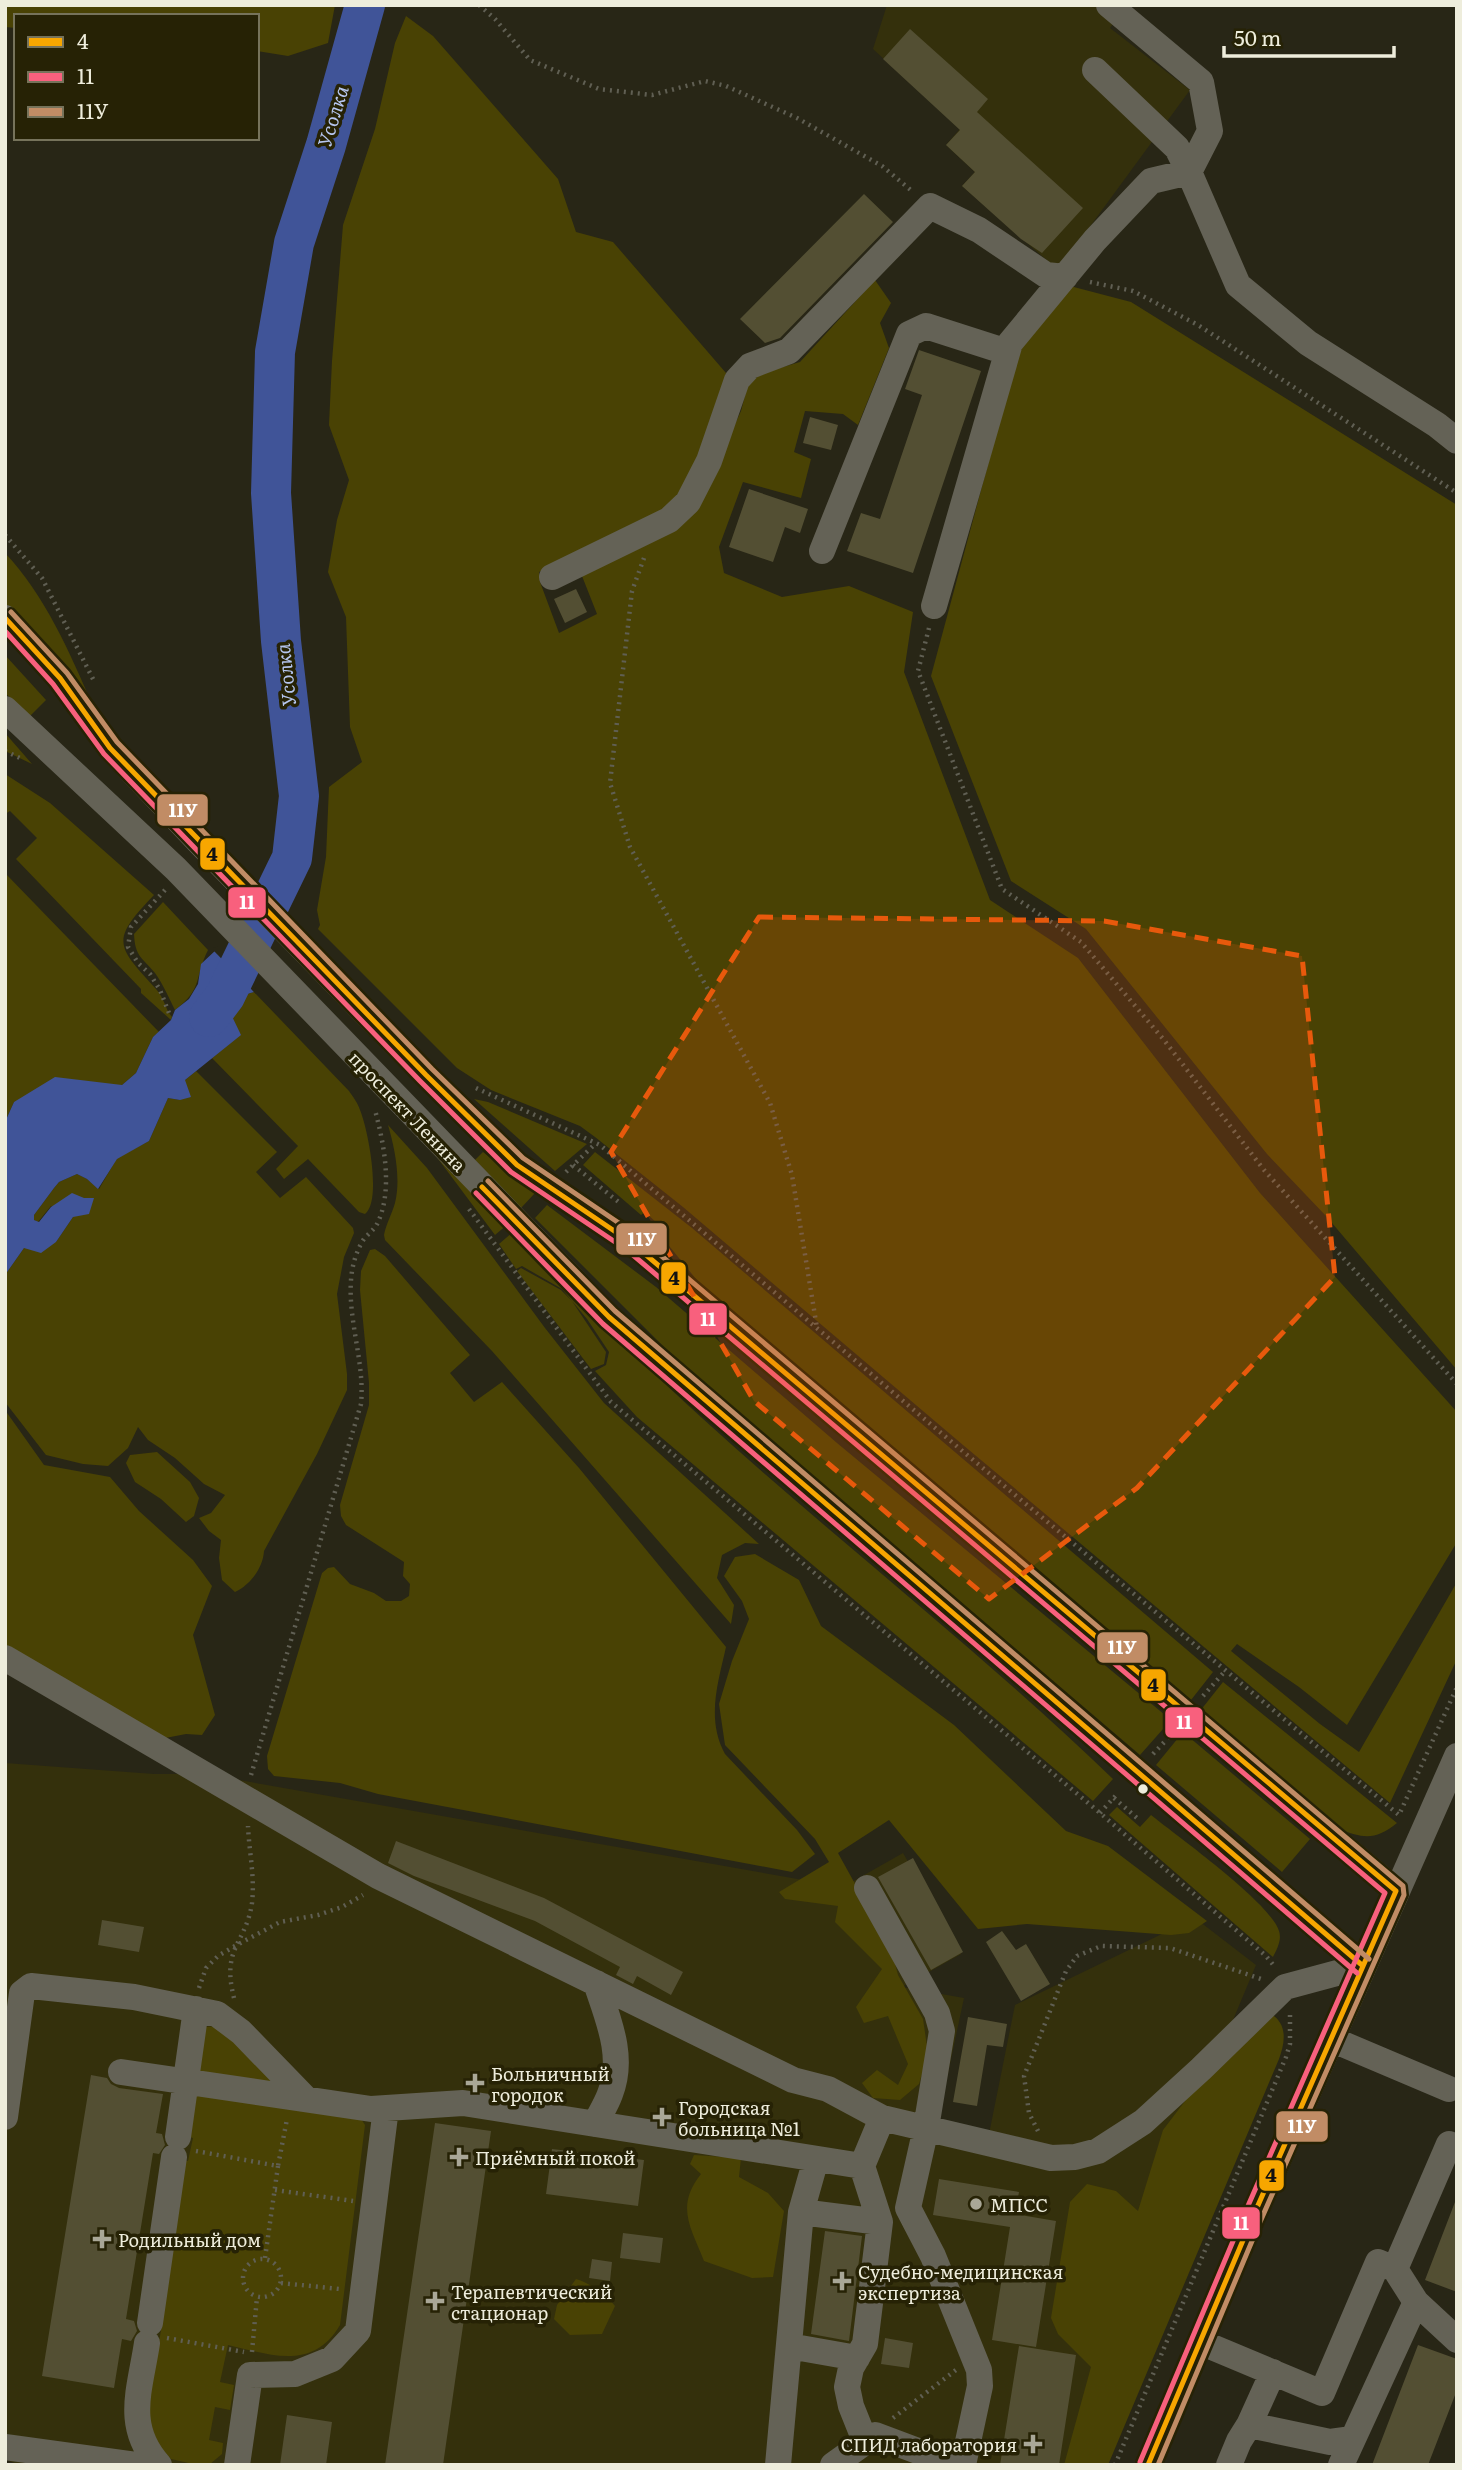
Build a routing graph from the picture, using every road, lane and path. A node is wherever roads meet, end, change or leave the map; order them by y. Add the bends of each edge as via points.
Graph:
1 (479, 5) edge
2 (1109, 5) edge
3 (1095, 70) dead end
4 (1189, 172) junction
5 (930, 205) junction
6 (1065, 277) junction
7 (1007, 352) junction
8 (1457, 441) edge
9 (1457, 493) edge
10 (656, 527) junction
11 (5, 536) edge
12 (822, 551) dead end
13 (552, 577) dead end
14 (934, 607) joint
15 (5, 618) edge
16 (97, 686) dead end
17 (5, 709) edge
18 (172, 878) junction
19 (169, 1013) dead end
20 (472, 1087) dead end
21 (387, 1104) junction
22 (596, 1143) junction
23 (573, 1165) junction
24 (566, 1172) dead end
25 (463, 1202) dead end
26 (624, 1206) dead end
27 (818, 1329) junction
28 (1457, 1384) edge
29 (5, 1658) edge
30 (1226, 1670) junction
31 (1457, 1687) edge
32 (1203, 1697) dead end
33 (1171, 1735) dead end
34 (1457, 1756) edge
35 (1150, 1757) dead end
36 (1118, 1793) dead end
37 (1114, 1798) junction
38 (247, 1799) junction
39 (1100, 1813) junction
40 (1137, 1818) dead end
41 (389, 1881) junction
42 (867, 1888) dead end
43 (1396, 1892) junction
44 (235, 1946) junction
45 (1363, 1966) junction
46 (596, 1983) junction
47 (1285, 1987) junction
48 (194, 2020) junction
49 (241, 2032) junction
50 (1331, 2039) junction
51 (121, 2072) dead end
52 (1450, 2089) dead end
53 (298, 2098) junction
54 (386, 2108) junction
55 (5, 2117) edge
56 (882, 2118) junction
57 (595, 2124) junction
58 (926, 2128) junction
59 (1449, 2144) dead end
60 (200, 2152) dead end
61 (1051, 2158) junction
62 (816, 2159) junction
63 (278, 2166) junction
64 (862, 2166) junction
65 (275, 2190) junction
66 (373, 2204) junction
67 (908, 2208) junction
68 (877, 2211) junction
69 (802, 2212) junction
70 (265, 2258) junction
71 (1395, 2269) junction
72 (281, 2283) junction
73 (362, 2291) junction
74 (257, 2297) junction
75 (1416, 2302) junction
76 (156, 2335) junction
77 (1457, 2340) edge
78 (1200, 2342) junction
79 (789, 2346) junction
80 (975, 2356) junction
81 (857, 2358) junction
82 (251, 2364) junction
83 (1273, 2372) junction
84 (1249, 2425) junction
85 (870, 2438) junction
86 (1352, 2439) junction
87 (5, 2447) edge
88 (136, 2465) edge
89 (159, 2465) edge
90 (237, 2465) edge
91 (778, 2465) edge
92 (833, 2465) edge
93 (955, 2465) edge
94 (963, 2465) edge
95 (1115, 2465) edge
96 (1148, 2465) edge
97 (1229, 2465) edge
98 (1341, 2465) edge

1 - 5 path via 530,60 599,89 652,95 705,81 726,86 797,118 882,166
2 - 4 street via 1201,82 1210,131
3 - 4 street via 1177,148
4 - 6 street via 1151,181
4 - 8 street via 1237,285 1308,343
5 - 6 street via 979,230 1046,275
5 - 10 street via 789,351 750,366 737,380 709,461 688,502
6 - 7 street
6 - 9 path via 1133,291 1198,325
7 - 12 street via 926,326 909,334
7 - 14 street
10 - 13 street
10 - 27 path via 632,591 610,783 629,848 770,1103 792,1175
11 - 16 path via 42,578
14 - 28 path via 918,671 1002,890 1081,942 1264,1170
15 - 43 street via 60,678 110,748 517,1166 632,1243
17 - 18 street, проспект Ленина
18 - 19 path via 131,928 128,947 160,990
18 - 21 street, проспект Ленина
20 - 22 path
21 - 38 path via 381,1214 363,1240 351,1287 361,1404
21 - 45 street, проспект Ленина via 609,1318
22 - 23 path
22 - 27 path
23 - 24 path
23 - 26 path
25 - 39 path via 611,1402
27 - 30 path
29 - 38 street
30 - 31 path via 1399,1815
30 - 32 path
33 - 35 path
34 - 43 street
36 - 37 path
37 - 39 path
37 - 40 path
38 - 41 street
38 - 44 path via 251,1905
39 - 47 path via 1266,1956
41 - 44 path via 342,1907 280,1922
41 - 46 street
42 - 58 street via 937,2013 942,2031
43 - 45 street
44 - 48 path via 206,1968
44 - 49 path via 229,1974
45 - 47 street
45 - 50 street
46 - 56 street via 793,2081 828,2089
46 - 57 street via 616,2061 611,2092
47 - 61 street via 1143,2122 1098,2151
47 - 61 path via 1170,1948 1101,1946 1077,1956 1066,1971 1024,2077 1029,2113
47 - 95 path via 1290,2027 1286,2057
48 - 49 street via 217,2014
48 - 55 street via 134,1997 26,1988
48 - 76 street
49 - 53 street
50 - 52 street
50 - 78 street
51 - 53 street
53 - 54 street
53 - 63 path
54 - 57 street via 463,2103
54 - 66 street
56 - 58 street
56 - 64 street
57 - 62 street
58 - 61 street
58 - 67 street
59 - 71 street
60 - 63 path
62 - 64 street
62 - 69 street
63 - 65 path
64 - 68 street
65 - 66 path
65 - 70 path
66 - 73 street
67 - 68 street
67 - 80 street
68 - 69 street
68 - 81 street via 865,2344
69 - 79 street
70 - 72 path via 279,2267
70 - 74 path via 251,2262 243,2274 246,2289
71 - 75 street
71 - 83 street via 1378,2262 1322,2393
72 - 73 path
72 - 74 path via 272,2295
73 - 82 street via 358,2330 332,2359 295,2374
74 - 82 path
75 - 77 street
75 - 86 street
76 - 82 path
76 - 89 street via 136,2424
78 - 83 street
78 - 96 street
79 - 81 street
79 - 91 street
80 - 85 path
80 - 94 street via 980,2386
81 - 85 street via 847,2387 851,2406
82 - 90 street
83 - 84 street
84 - 86 street via 1330,2442
84 - 97 street
85 - 92 street
85 - 93 street
86 - 98 street
87 - 88 street

